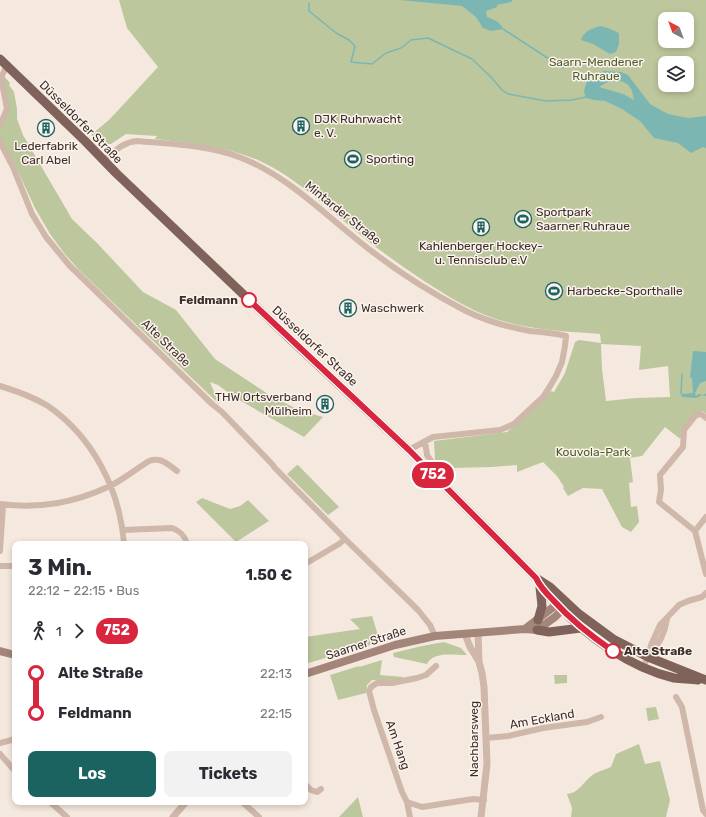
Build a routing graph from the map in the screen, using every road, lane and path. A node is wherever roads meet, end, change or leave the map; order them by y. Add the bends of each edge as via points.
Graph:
1 (4, 62) edge
2 (0, 126) edge
3 (0, 142) edge
4 (104, 160) junction
5 (0, 386) edge
6 (706, 418) edge
7 (426, 441) junction
8 (409, 450) junction
9 (178, 471) dead end
10 (441, 483) junction
11 (111, 485) junction
12 (2, 504) edge
13 (706, 517) edge
14 (123, 530) junction
15 (1, 531) edge
16 (695, 531) junction
17 (345, 539) junction
18 (124, 541) edge
19 (186, 541) edge
20 (0, 551) edge
21 (308, 562) edge
22 (0, 566) edge
23 (12, 566) edge
24 (706, 574) edge
25 (536, 578) junction
26 (540, 587) junction
27 (706, 593) edge
28 (563, 604) junction
29 (538, 620) junction
30 (581, 628) junction
31 (525, 629) junction
32 (537, 630) junction
33 (478, 633) junction
34 (465, 634) junction
35 (435, 636) junction
36 (0, 651) edge
37 (12, 654) edge
38 (648, 657) junction
39 (479, 662) junction
40 (436, 666) dead end
41 (643, 667) junction
42 (308, 673) edge
43 (706, 680) edge
44 (676, 697) dead end
45 (601, 717) dead end
46 (486, 738) junction
47 (12, 739) edge
48 (0, 743) edge
49 (0, 754) edge
50 (12, 768) edge
51 (308, 787) edge
52 (321, 789) dead end
53 (484, 800) junction
54 (407, 802) junction
55 (53, 805) edge
56 (183, 805) edge
57 (245, 805) edge
58 (706, 814) edge
59 (410, 816) edge
60 (67, 817) edge
61 (173, 817) edge
62 (259, 817) edge
63 (481, 817) edge

1 - 2 street via 1,78 7,109
1 - 4 main road, Düsseldorfer Straße
3 - 17 street, Alte Straße via 32,214 46,237 69,265 222,412
4 - 7 street, Mintarder Straße via 128,142 137,141 208,149 238,156 289,184 386,261 455,305 490,321 566,336 562,362 549,388 514,424 500,430 433,437
4 - 8 main road, Düsseldorfer Straße
5 - 11 street via 33,398 60,415 86,442
6 - 16 street via 701,414 696,415 684,430 683,447 660,475 659,502
7 - 8 street
7 - 10 street via 428,455 438,471
8 - 10 main road, Düsseldorfer Straße
9 - 11 street via 164,461 156,459
10 - 25 main road, Düsseldorfer Straße
11 - 12 street via 66,502 30,506
11 - 14 street
12 - 15 street
13 - 16 street
14 - 18 street
14 - 19 street via 172,528 183,534
15 - 20 street
16 - 24 street
17 - 21 street
17 - 35 street, Alte Straße via 418,610
22 - 23 street
25 - 26 main road, Düsseldorfer Straße
25 - 28 main road, Düsseldorfer Straße via 550,587
26 - 28 main road, Düsseldorfer Straße
26 - 29 main road via 542,606
27 - 38 street via 702,597 679,605 672,612 656,648
28 - 29 main road
28 - 30 main road
28 - 32 main road via 552,619
28 - 38 main road via 613,638
29 - 31 main road
30 - 32 main road via 549,632
30 - 41 main road via 614,652
31 - 32 main road
31 - 33 main road
33 - 34 main road
33 - 39 street, Nachbarsweg
34 - 35 main road
34 - 39 street, Nachbarsweg
35 - 42 main road, Saarner Straße
36 - 37 main road
38 - 41 street
38 - 43 main road
39 - 46 street, Nachbarsweg via 484,687
40 - 54 street, Am Hang via 426,675 392,684 377,683 369,691
41 - 43 main road via 674,678
44 - 58 street via 682,707 703,810
45 - 46 street, Am Eckland via 586,722
46 - 53 street, Nachbarsweg
47 - 48 street
49 - 50 street
51 - 52 street via 317,792
53 - 54 street via 473,799 422,807
53 - 63 street, Nachbarsweg
54 - 59 street, Am Hang
55 - 60 street
56 - 61 street
57 - 62 street

